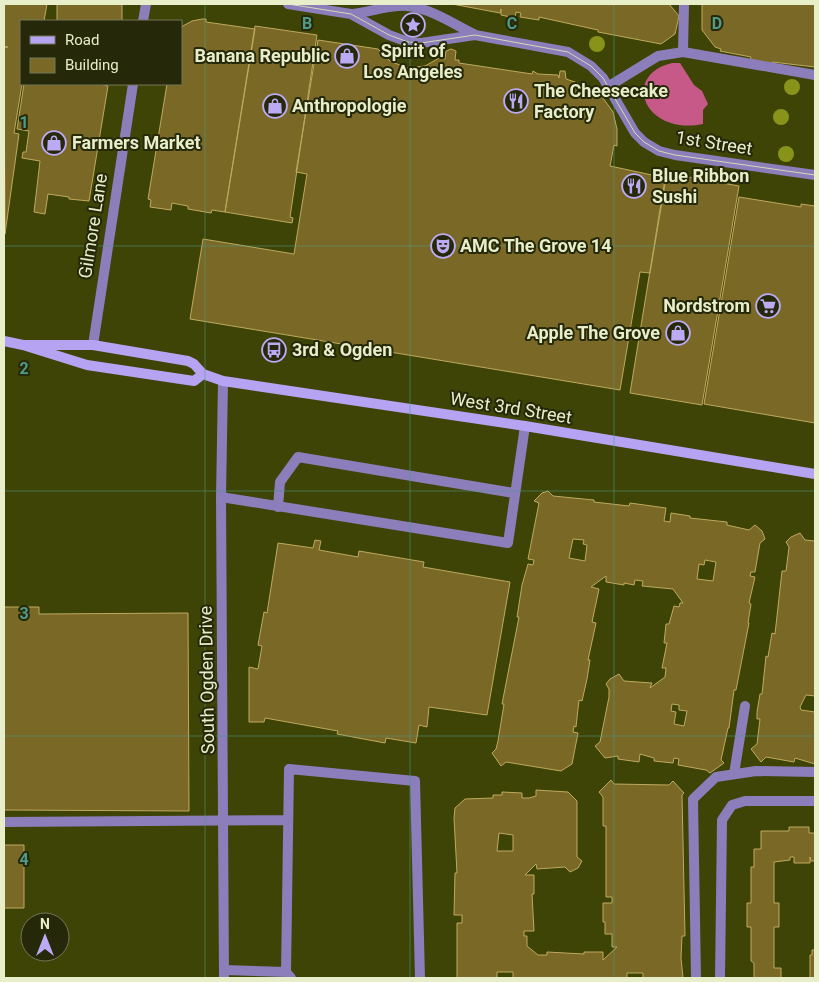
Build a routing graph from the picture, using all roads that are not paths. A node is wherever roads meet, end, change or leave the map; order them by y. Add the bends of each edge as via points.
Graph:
1 (146, 4) edge
2 (288, 4) edge
3 (684, 4) edge
4 (415, 6) edge
5 (351, 14) junction
6 (143, 20) edge
7 (475, 34) junction
8 (683, 52) junction
9 (815, 76) edge
10 (133, 85) edge
11 (608, 86) junction
12 (815, 176) edge
13 (4, 342) edge
14 (22, 345) junction
15 (93, 345) junction
16 (202, 374) junction
17 (223, 380) junction
18 (525, 426) junction
19 (815, 474) edge
20 (514, 493) junction
21 (221, 497) junction
22 (278, 507) junction
23 (745, 706) dead end
24 (815, 772) edge
25 (734, 774) junction
26 (815, 801) edge
27 (225, 820) junction
28 (288, 820) junction
29 (4, 822) edge
30 (224, 974) edge
31 (288, 975) edge
32 (420, 978) edge
33 (696, 978) edge
34 (720, 978) edge

1 - 6 street
2 - 5 street, 1st Street
3 - 8 street
4 - 5 street, 1st Street
4 - 7 street, 1st Street
5 - 7 street, 1st Street via 408,42 421,43
7 - 11 street, 1st Street via 568,52 591,66
8 - 9 street
8 - 11 street via 658,56
10 - 15 street, Gilmore Lane
11 - 12 street, 1st Street via 634,133 659,151
13 - 14 main road, West 3rd Street
14 - 15 main road, West 3rd Street
14 - 16 main road, West 3rd Street via 87,365 194,380
15 - 16 main road, West 3rd Street via 188,362
16 - 17 main road, West 3rd Street
17 - 18 main road, West 3rd Street
17 - 21 street, South Ogden Drive
18 - 19 main road, West 3rd Street
18 - 20 street
20 - 22 street via 298,457 280,482
20 - 22 street via 508,543
21 - 22 street
21 - 27 street, South Ogden Drive
23 - 25 street
24 - 25 street
25 - 33 street via 716,777 693,799
26 - 34 street via 745,801 732,805 722,820
27 - 28 street
27 - 29 street
27 - 30 street, South Ogden Drive
28 - 31 street
28 - 32 street via 289,768 414,781
30 - 31 street

